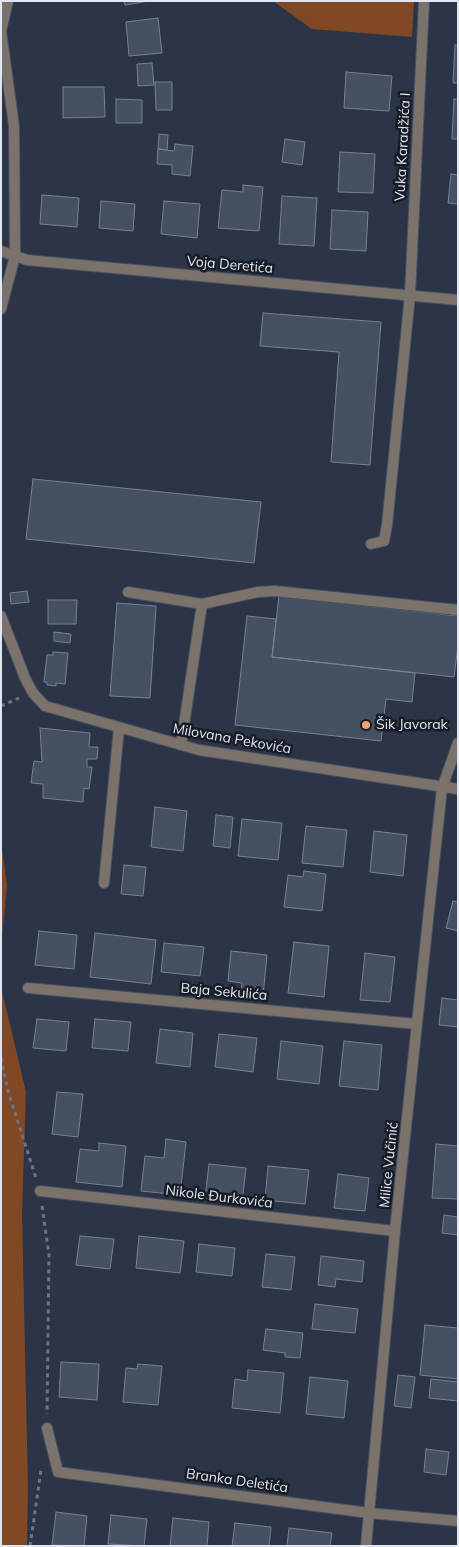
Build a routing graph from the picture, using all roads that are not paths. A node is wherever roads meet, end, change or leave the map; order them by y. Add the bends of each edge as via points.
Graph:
1 (8, 1) edge
2 (424, 1) edge
3 (1, 31) edge
4 (1, 251) edge
5 (15, 256) junction
6 (410, 295) junction
7 (458, 300) edge
8 (1, 309) edge
9 (371, 544) dead end
10 (128, 592) dead end
11 (202, 604) junction
12 (458, 610) edge
13 (1, 616) edge
14 (119, 728) junction
15 (458, 743) edge
16 (182, 745) junction
17 (442, 788) junction
18 (458, 789) edge
19 (104, 883) dead end
20 (28, 988) dead end
21 (417, 1024) junction
22 (40, 1190) road end
23 (395, 1231) junction
24 (47, 1428) road end
25 (370, 1513) junction
26 (458, 1521) edge
27 (366, 1546) edge

1 - 3 street
2 - 6 street, Vuka Karadžića I
3 - 5 street via 14,126
4 - 5 street, Voja Deretića
5 - 6 street, Voja Deretića via 27,260
5 - 8 street
6 - 7 street, Voja Deretića
6 - 9 street, Vuka Karadžića I via 388,525 384,541
10 - 11 street
11 - 12 street via 275,591
11 - 16 street
13 - 14 street, Milovana Pekovića via 25,678 45,706
14 - 16 street, Milovana Pekovića
14 - 19 street
15 - 17 street, Milice Vučinić
16 - 17 street, Milovana Pekovića
17 - 18 street, Milovana Pekovića
17 - 21 street, Milice Vučinić
20 - 21 street, Baja Sekulića
21 - 23 street, Milice Vučinić
22 - 23 street, Nikole Đurkovića
23 - 25 street, Milice Vučinić
24 - 25 street, Branka Deletića via 58,1472
25 - 26 street, Branka Deletića
25 - 27 street, Milice Vučinić

